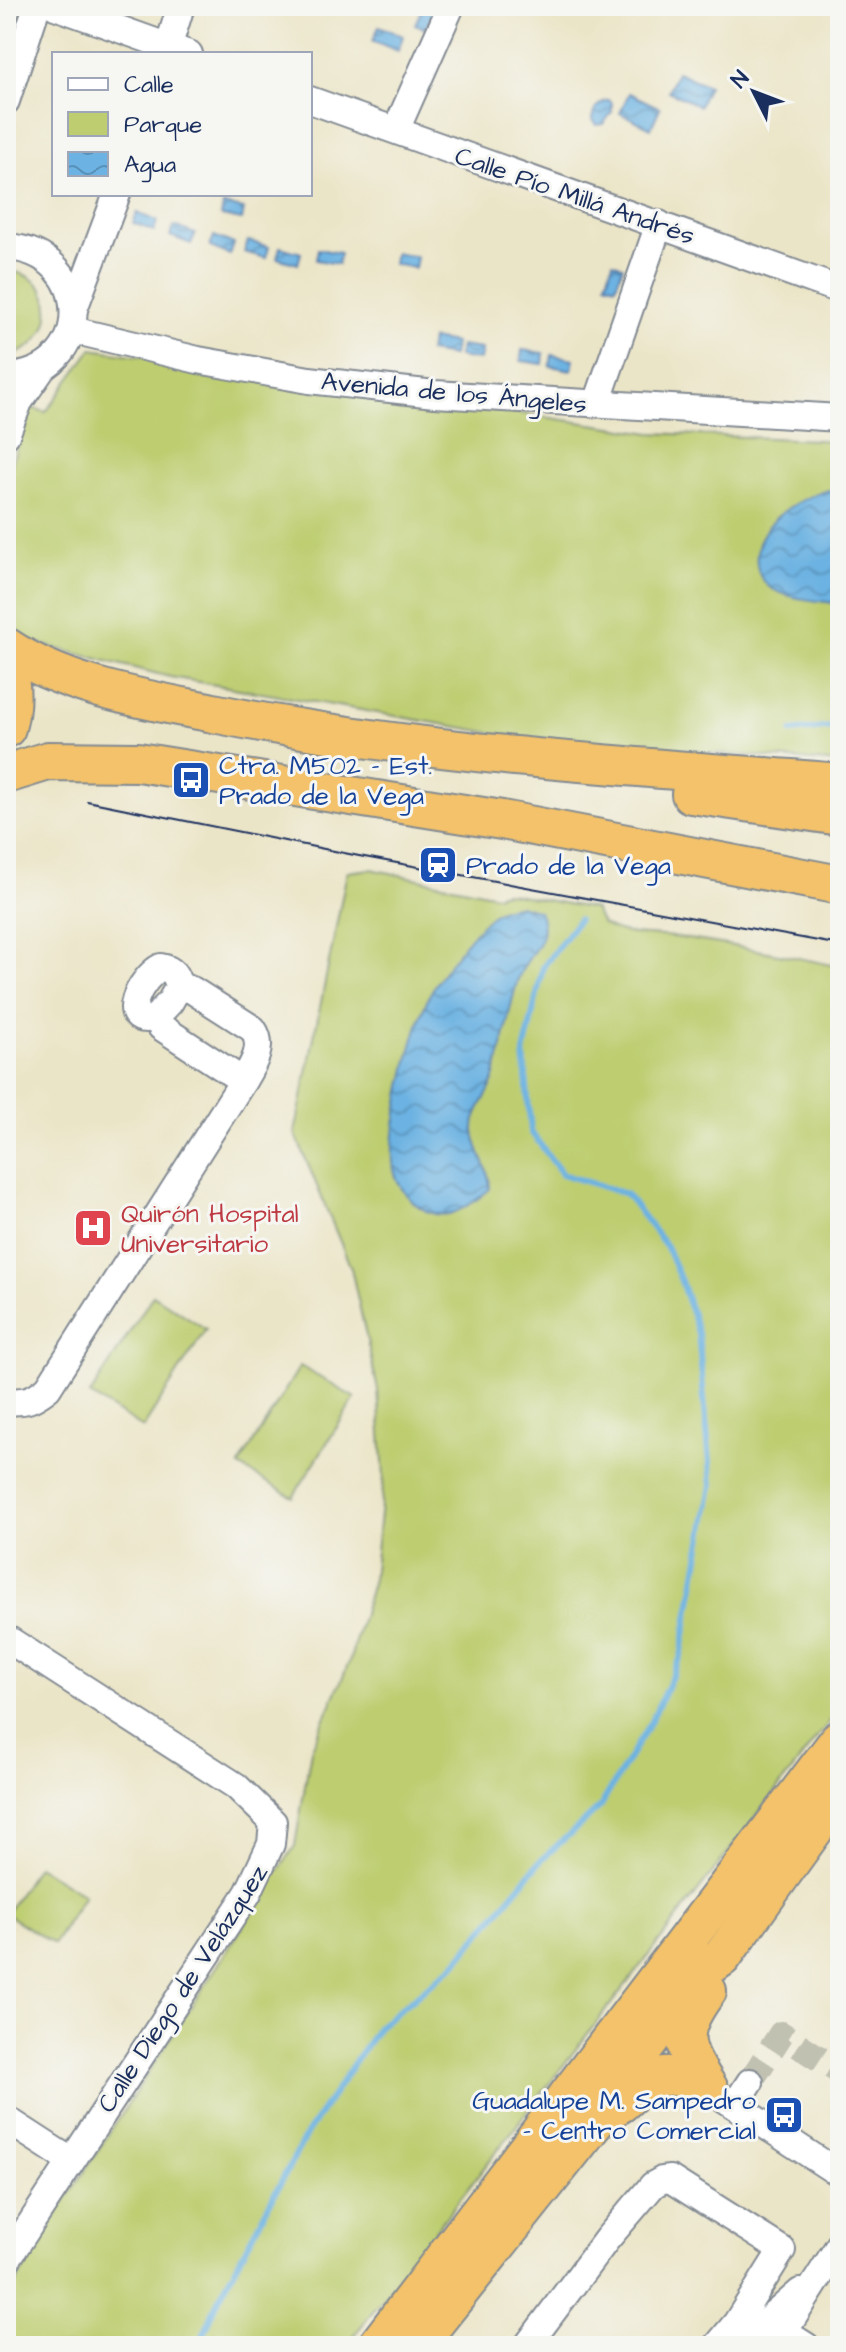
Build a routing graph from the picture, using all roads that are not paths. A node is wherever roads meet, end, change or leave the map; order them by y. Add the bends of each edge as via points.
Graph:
1 (37, 6) edge
2 (55, 6) edge
3 (181, 6) edge
4 (451, 6) edge
5 (174, 52) edge
6 (6, 101) edge
7 (312, 101) edge
8 (396, 130) junction
9 (116, 196) edge
10 (659, 224) junction
11 (6, 247) edge
12 (840, 290) edge
13 (73, 320) junction
14 (42, 369) junction
15 (6, 377) edge
16 (597, 403) junction
17 (840, 418) edge
18 (6, 435) edge
19 (6, 647) edge
20 (6, 664) edge
21 (6, 728) edge
22 (444, 749) junction
23 (6, 774) edge
24 (840, 783) edge
25 (840, 816) edge
26 (502, 820) junction
27 (840, 857) edge
28 (840, 885) edge
29 (179, 986) dead end
30 (161, 1027) dead end
31 (243, 1081) junction
32 (6, 1401) edge
33 (6, 1638) edge
34 (840, 1739) edge
35 (840, 1793) edge
36 (722, 1957) junction
37 (750, 2082) tunnel mouth
38 (722, 2097) junction
39 (605, 2109) junction
40 (6, 2119) edge
41 (71, 2161) junction
42 (837, 2173) edge
43 (840, 2244) edge
44 (6, 2261) edge
45 (821, 2274) junction
46 (780, 2339) edge
47 (377, 2346) edge
48 (416, 2346) edge
49 (527, 2346) edge
50 (717, 2346) edge
51 (738, 2346) edge
52 (806, 2346) edge

1 - 6 street
2 - 5 street
3 - 5 street
4 - 8 street
7 - 8 street, Calle Pío Millá Andrés
8 - 10 street, Calle Pío Millá Andrés
9 - 13 street
10 - 12 street, Calle Pío Millá Andrés
10 - 16 street
11 - 13 street via 27,249 61,272 70,289
13 - 14 street via 60,352
13 - 16 street, Avenida de los Ángeles via 198,360 309,380
14 - 15 street
14 - 18 street via 19,402
16 - 17 street, Avenida de los Ángeles
19 - 22 highway via 55,673 141,699
20 - 21 highway
22 - 24 highway
22 - 25 highway
23 - 26 highway via 48,761 138,762
26 - 27 highway
26 - 28 highway
29 - 31 street via 256,1032 257,1056
30 - 31 street
31 - 32 street via 48,1388 34,1400
33 - 41 street, Calle Diego de Velázquez via 236,1786 273,1822 271,1844 248,1893
34 - 47 highway
35 - 36 highway
36 - 38 highway via 716,1980 685,2031 688,2056
36 - 39 highway via 702,1971 607,2096
37 - 38 street
38 - 39 highway via 677,2074 654,2078 620,2105
38 - 42 street
39 - 48 highway
40 - 41 street
41 - 44 street, Calle Diego de Velázquez
43 - 45 street
45 - 46 street
45 - 51 street
46 - 52 street
49 - 50 street via 616,2228 653,2185 670,2179 782,2250

